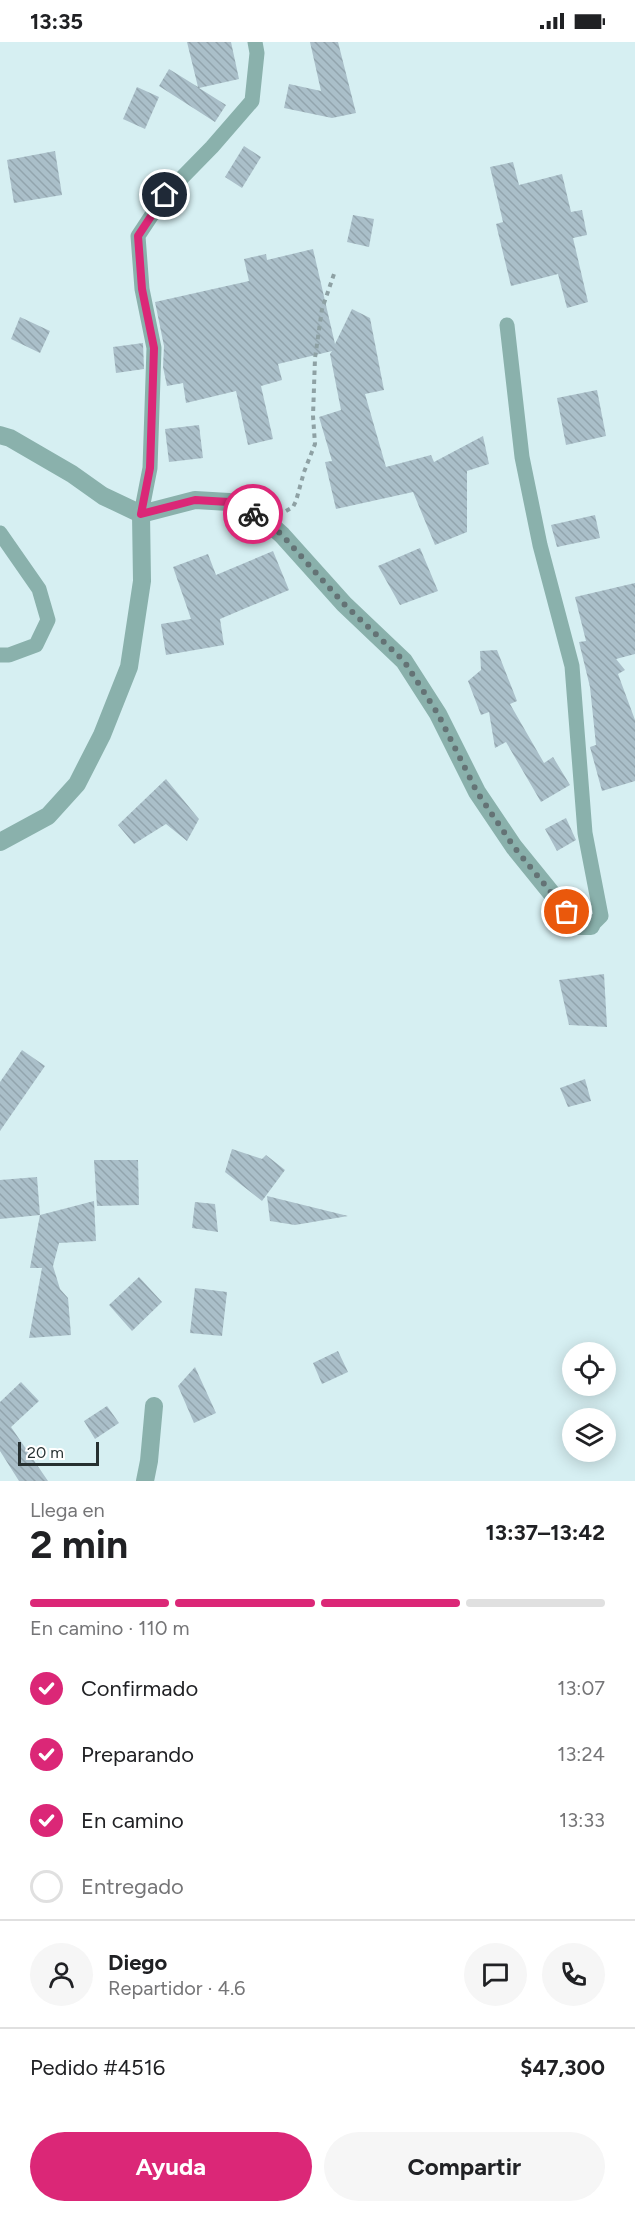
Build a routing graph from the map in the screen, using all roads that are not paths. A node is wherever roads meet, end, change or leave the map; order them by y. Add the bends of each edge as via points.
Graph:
1 (255, 42) edge
2 (507, 325) dead end
3 (0, 435) edge
4 (141, 514) junction
5 (0, 533) edge
6 (0, 655) edge
7 (0, 842) edge
8 (591, 926) joint
9 (154, 1406) dead end
10 (145, 1481) edge

1 - 4 lane via 252,101 165,195 138,236 142,289 154,348 150,468
2 - 8 lane via 522,457 572,666 585,833 601,916
3 - 4 street
4 - 7 street via 141,581 129,668 102,735 77,784 48,816
4 - 8 street via 195,500 229,502 262,518 282,535 344,604 404,661 438,714 477,792 514,847 578,926
5 - 6 lane via 39,589 48,620 36,645
9 - 10 street

